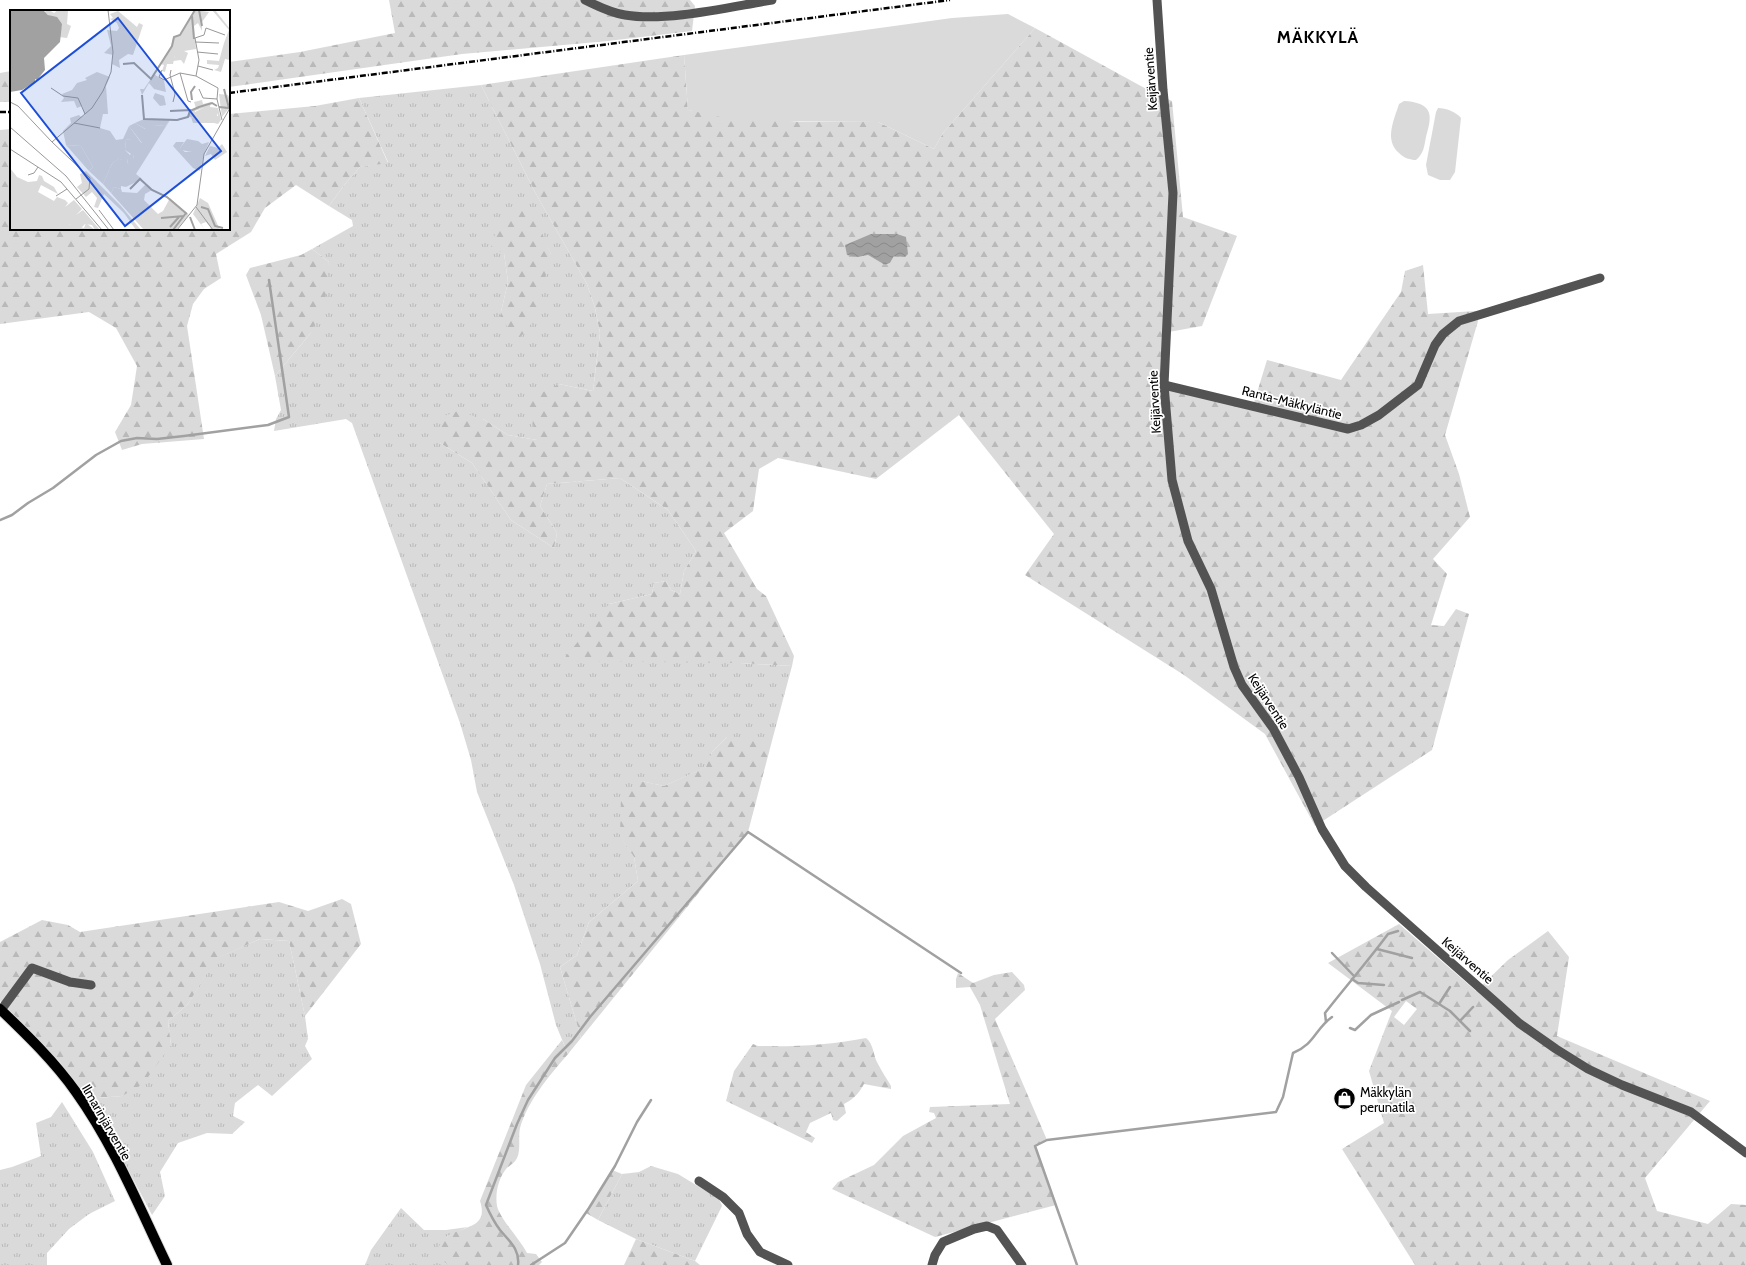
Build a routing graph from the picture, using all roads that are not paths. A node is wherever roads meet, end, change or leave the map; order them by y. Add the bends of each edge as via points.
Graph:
1 (585, 0) edge
2 (772, 0) edge
3 (1157, 1) edge
4 (1600, 278) dead end
5 (1164, 384) junction
6 (91, 985) dead end
7 (0, 1010) edge
8 (1746, 1153) edge
9 (699, 1181) dead end
10 (167, 1265) edge
11 (788, 1265) edge
12 (932, 1265) edge
13 (1022, 1265) edge

1 - 2 street via 615,12 639,16 680,14
3 - 5 street, Keijärventie via 1173,194
4 - 5 street, Ranta-Mäkkyläntie via 1459,321 1443,334 1435,345 1418,385 1361,426 1348,429
5 - 8 street, Keijärventie via 1172,480 1188,541 1211,589 1234,667 1242,685 1273,728 1299,777 1322,829 1345,866 1498,1004 1556,1049 1615,1082 1691,1112
6 - 7 street via 70,982 32,968
7 - 10 main road, Ilmarinjärventie via 50,1060 84,1104 108,1144
9 - 11 street via 736,1209 746,1234 760,1252
12 - 13 street via 943,1242 987,1226 997,1230

